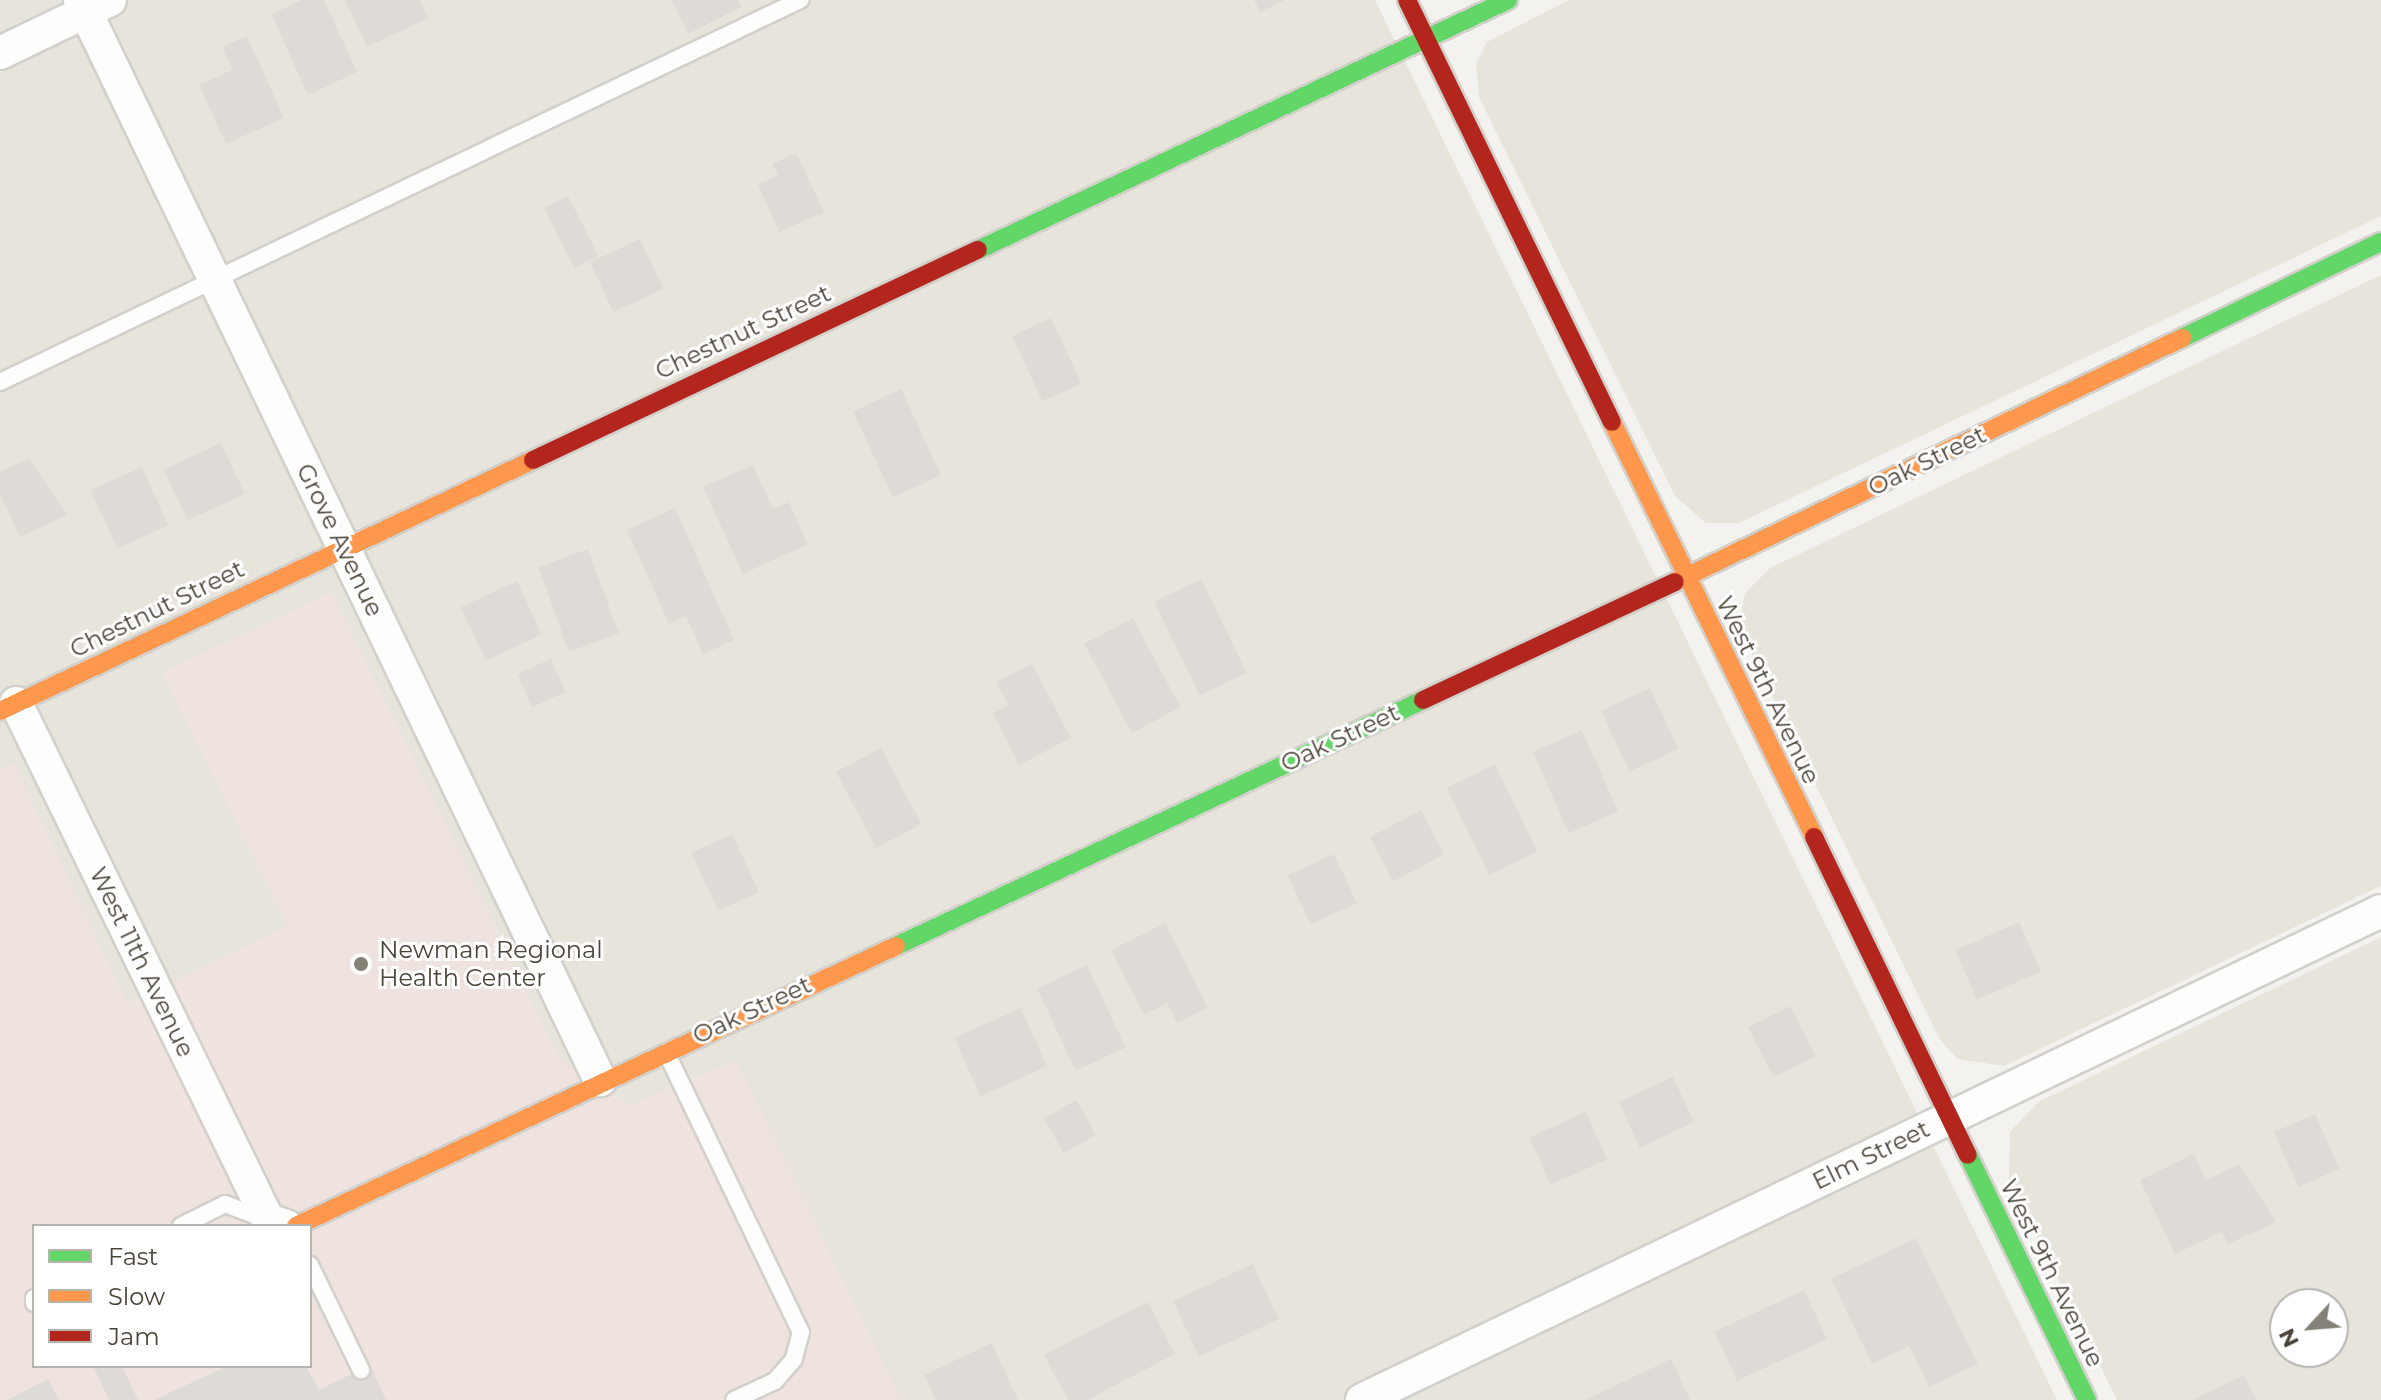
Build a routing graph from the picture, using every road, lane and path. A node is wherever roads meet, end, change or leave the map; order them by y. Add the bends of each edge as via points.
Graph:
1 (800, 0) edge
2 (1407, 0) edge
3 (1508, 0) edge
4 (92, 4) edge
5 (1427, 39) junction
6 (0, 53) edge
7 (2381, 242) edge
8 (215, 281) junction
9 (0, 382) edge
10 (343, 546) junction
11 (1686, 577) junction
12 (8, 707) edge
13 (2381, 911) edge
14 (665, 1050) junction
15 (600, 1080) junction
16 (1950, 1117) junction
17 (185, 1224) edge
18 (283, 1224) edge
19 (312, 1269) edge
20 (361, 1370) dead end
21 (734, 1400) edge
22 (1362, 1400) edge
23 (2087, 1400) edge

1 - 8 lane
2 - 5 street, West 9th Avenue
3 - 5 street, Chestnut Street
4 - 6 street
4 - 8 street, Grove Avenue
5 - 10 street, Chestnut Street
5 - 11 street, West 9th Avenue
7 - 11 street, Oak Street
8 - 9 lane
8 - 10 street, Grove Avenue
10 - 12 street, Chestnut Street
10 - 15 street, Grove Avenue
11 - 14 street, Oak Street
11 - 16 street, West 9th Avenue
12 - 18 street, West 11th Avenue
13 - 16 street, Elm Street
14 - 15 street, Oak Street
14 - 21 lane via 801,1332 794,1359 775,1381
15 - 18 street, Oak Street
16 - 22 street, Elm Street
16 - 23 street, West 9th Avenue
17 - 18 lane via 225,1204
19 - 20 lane

